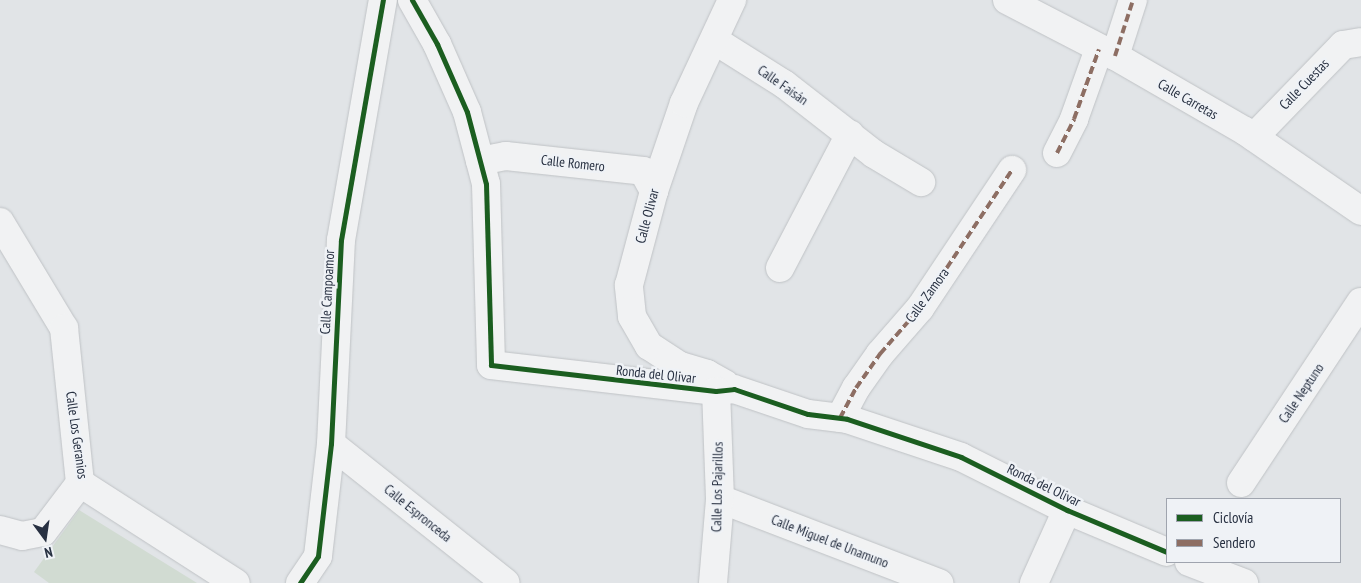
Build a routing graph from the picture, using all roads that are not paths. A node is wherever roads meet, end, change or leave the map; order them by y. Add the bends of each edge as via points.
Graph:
1 (383, 0) edge
2 (412, 0) edge
3 (731, 0) edge
4 (1007, 0) edge
5 (1133, 0) edge
6 (714, 40) junction
7 (1361, 42) edge
8 (1107, 53) junction
9 (850, 134) junction
10 (1254, 137) junction
11 (1057, 153) dead end
12 (480, 161) junction
13 (1012, 170) dead end
14 (921, 182) dead end
15 (654, 191) junction
16 (1361, 211) edge
17 (0, 222) edge
18 (780, 268) dead end
19 (1361, 302) edge
20 (725, 390) junction
21 (840, 418) junction
22 (331, 444) junction
23 (80, 483) junction
24 (1241, 483) dead end
25 (720, 500) junction
26 (1067, 510) junction
27 (0, 530) edge
28 (1166, 552) edge
29 (1192, 563) edge
30 (236, 583) edge
31 (300, 583) edge
32 (506, 583) edge
33 (712, 583) edge
34 (940, 583) edge
35 (1034, 583) edge
36 (1244, 583) edge

1 - 22 street, Calle Campoamor via 341,240
2 - 12 street, Ronda del Olivar via 437,44 467,112
3 - 6 street, Calle Olivar
4 - 8 street, Calle Carretas
5 - 8 street
6 - 9 street, Calle Faisán via 784,84
6 - 15 street, Calle Olivar via 684,103
7 - 10 street, Calle Cuestas via 1343,45
8 - 10 street, Calle Carretas
8 - 11 street
9 - 14 street, Calle Faisán via 874,154
9 - 18 street
10 - 16 street, Calle Carretas
12 - 15 street, Calle Romero via 506,156 643,171
12 - 20 street, Ronda del Olivar via 486,184 491,365
13 - 21 street, Calle Zamora via 920,308 856,388
15 - 20 street, Calle Olivar via 629,285 632,316 648,346 680,366 707,374
17 - 23 street, Calle Los Geranios via 64,328
19 - 24 street, Calle Neptuno
20 - 21 street, Ronda del Olivar via 808,414
20 - 25 street, Calle Los Pajarillos
21 - 26 street, Ronda del Olivar via 961,457
22 - 31 street, Calle Campoamor via 318,556
22 - 32 street, Calle Espronceda
23 - 27 street via 43,532 22,536
23 - 30 street, Calle Los Geranios
25 - 33 street, Calle Los Pajarillos
25 - 34 street, Calle Miguel de Unamuno
26 - 28 street, Ronda del Olivar
26 - 35 street
29 - 36 street

